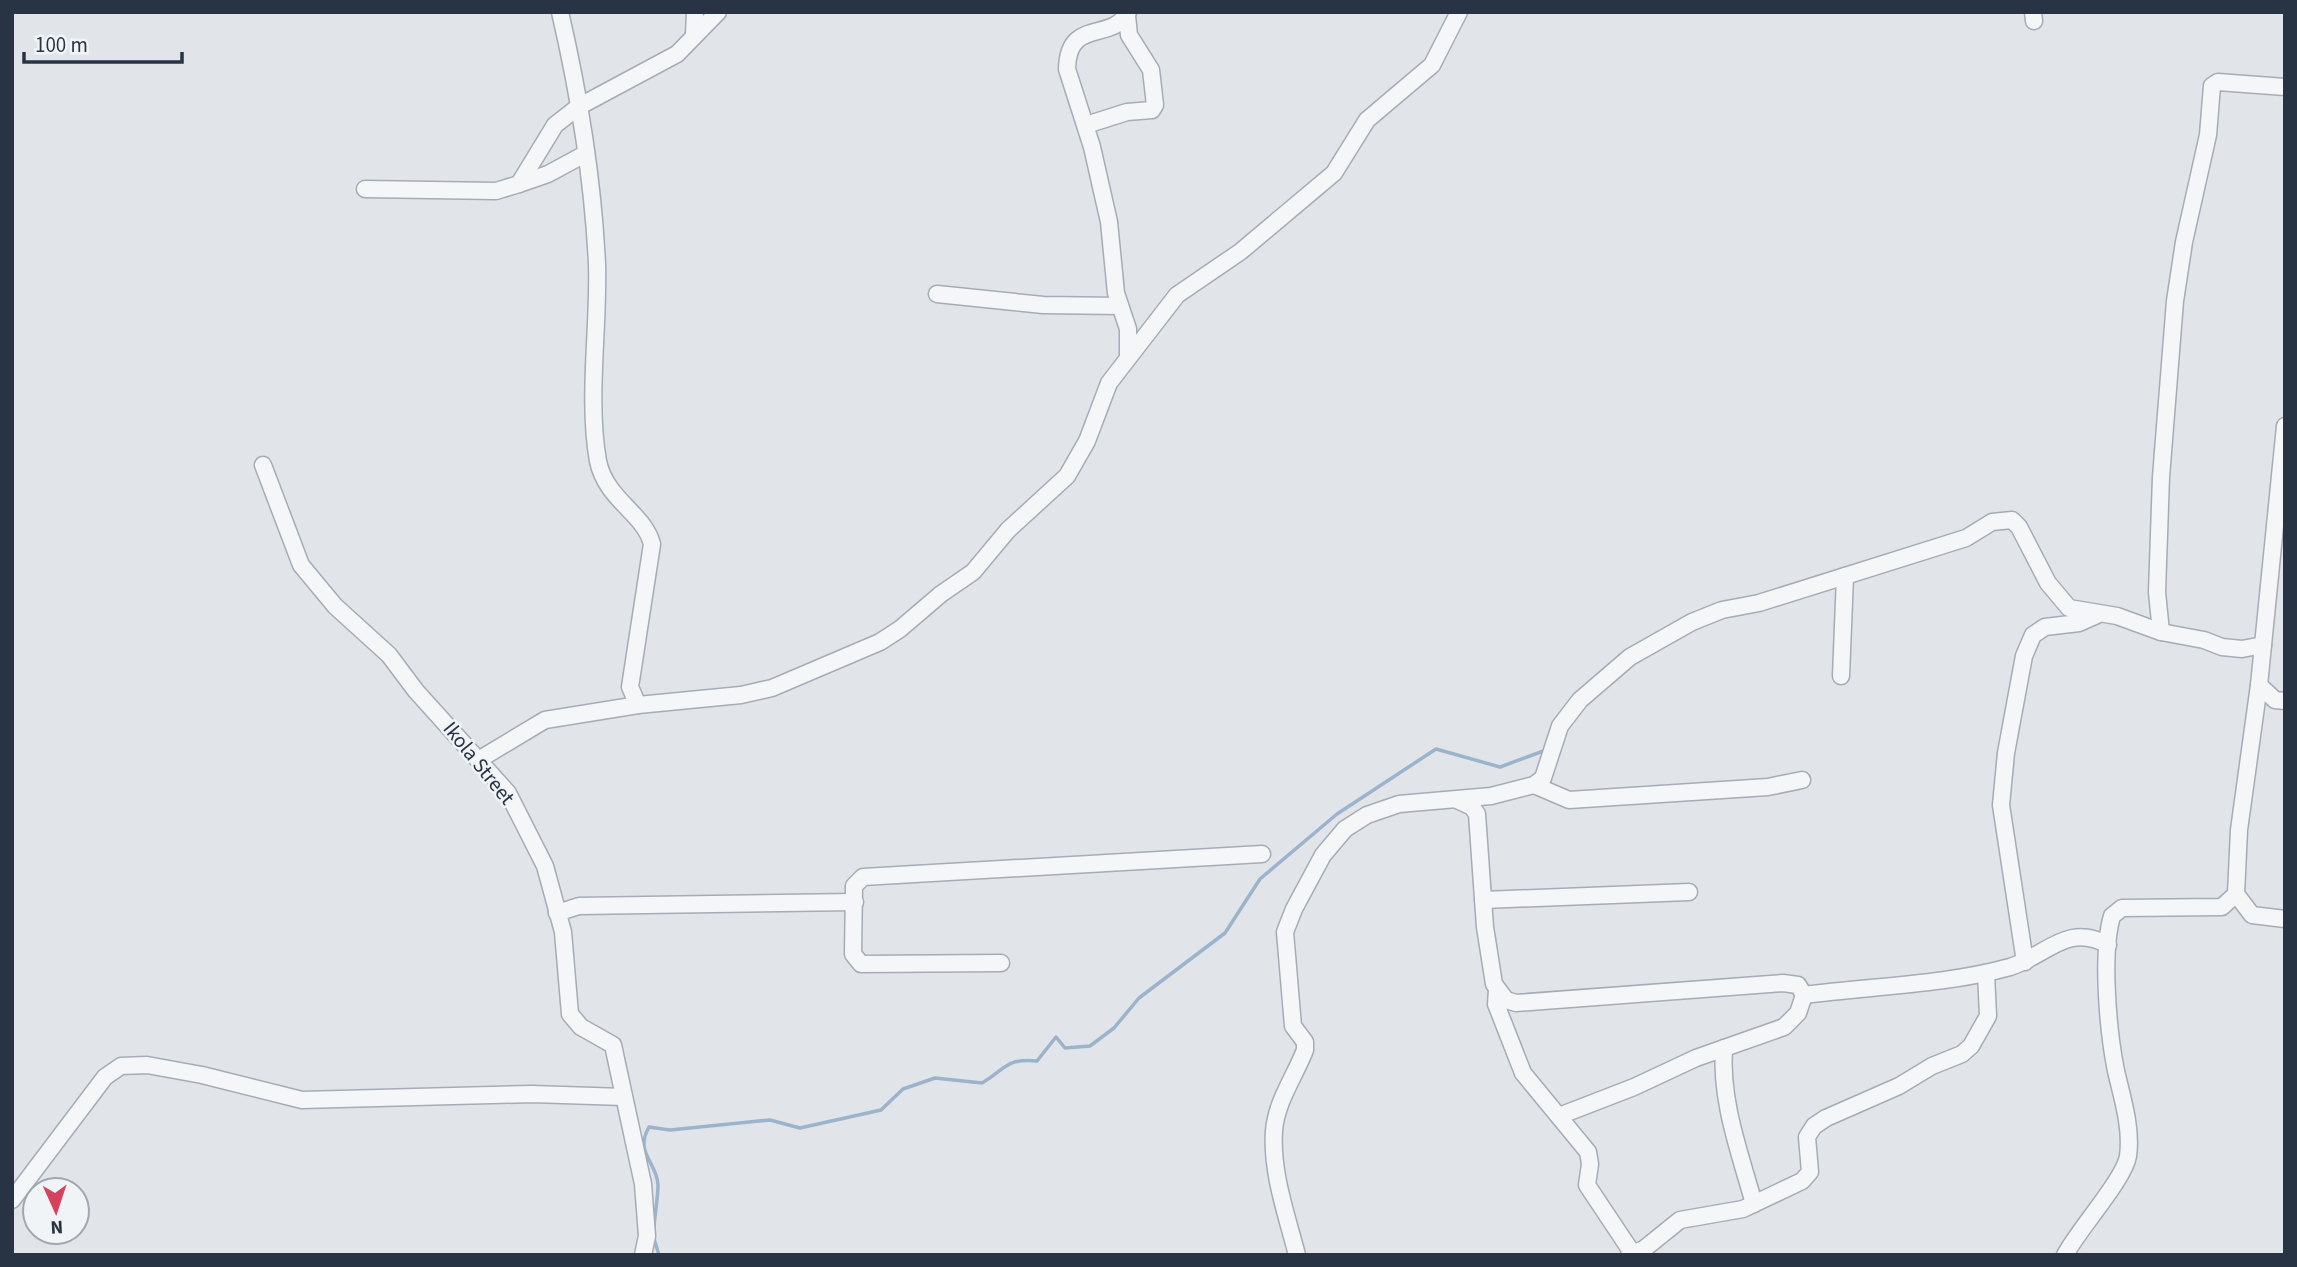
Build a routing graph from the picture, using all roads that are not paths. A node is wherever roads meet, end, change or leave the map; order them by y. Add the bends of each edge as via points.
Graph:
1 (560, 12) edge
2 (695, 12) edge
3 (718, 12) edge
4 (1459, 12) edge
5 (1128, 14) edge
6 (694, 34) junction
7 (2285, 87) edge
8 (578, 107) junction
9 (1086, 125) junction
10 (585, 154) junction
11 (519, 184) junction
12 (365, 189) dead end
13 (937, 293) dead end
14 (1120, 306) junction
15 (1128, 357) junction
16 (2285, 426) edge
17 (263, 465) dead end
18 (1845, 576) junction
19 (2102, 613) junction
20 (2161, 632) junction
21 (2263, 645) junction
22 (1841, 676) dead end
23 (2259, 685) junction
24 (2280, 701) edge
25 (638, 705) junction
26 (2255, 710) junction
27 (480, 759) junction
28 (1802, 780) dead end
29 (1534, 785) junction
30 (1454, 799) junction
31 (1262, 854) dead end
32 (1689, 892) dead end
33 (2236, 894) junction
34 (1483, 900) junction
35 (855, 902) junction
36 (557, 913) junction
37 (2285, 919) edge
38 (2108, 945) junction
39 (2025, 962) junction
40 (1001, 963) dead end
41 (1986, 973) junction
42 (1497, 990) junction
43 (1804, 995) junction
44 (1724, 1048) junction
45 (624, 1097) junction
46 (1559, 1116) junction
47 (12, 1200) edge
48 (1754, 1204) junction
49 (1631, 1254) edge
50 (643, 1255) edge
51 (1297, 1255) edge
52 (2065, 1255) edge

1 - 8 street
2 - 6 street
3 - 6 street
4 - 15 street via 1432,65 1367,120 1334,173 1240,252 1190,283
5 - 9 street via 1108,28 1085,33 1074,41 1067,57
5 - 9 street via 1129,35 1151,70 1155,105 1152,110 1127,112
6 - 8 street via 677,54
7 - 20 street via 2218,82 2212,86 2208,135 2175,301 2161,477 2157,592
8 - 10 street
8 - 11 street via 555,125
9 - 14 street via 1109,222
10 - 11 street
10 - 25 street via 597,263 593,407 599,463 605,483 647,531 652,544 630,687
11 - 12 street via 496,191
13 - 14 street
14 - 15 street via 1128,329
15 - 25 street via 1109,383 1087,441 1067,476 1008,530 973,572 901,629 772,688
16 - 21 street
17 - 27 street, Ikola Street via 301,565 335,606 389,655
18 - 19 street via 1966,538 1992,522 2012,520 2057,598 2069,608
18 - 22 street
18 - 29 street via 1722,610 1630,657 1572,708 1560,726 1544,778
19 - 20 street
19 - 39 street via 2079,623 2045,628 2034,635 2024,656 2001,805
20 - 21 street via 2222,647
21 - 23 street
23 - 24 street
23 - 26 street
24 - 26 street
25 - 27 street via 545,720
26 - 33 street via 2239,830
27 - 36 street, Ikola Street via 508,793 538,849
28 - 29 street via 1768,787 1569,800
29 - 30 street
30 - 34 street via 1477,814
30 - 51 street via 1399,804 1367,815 1345,830 1323,855 1286,932 1293,1026 1305,1042 1305,1050 1283,1097 1274,1130 1275,1162
31 - 35 street via 863,877 854,886
32 - 34 street
33 - 37 street via 2252,915
33 - 38 street via 2222,907 2116,911
34 - 42 street
35 - 36 street via 579,906
35 - 40 street via 853,954 861,964
36 - 45 street, Ikola Street via 570,1014 581,1027 613,1045
38 - 39 street via 2093,937 2075,938 2045,947
38 - 52 street via 2109,1036 2128,1156 2120,1176
39 - 41 street
41 - 43 street
41 - 48 street via 1988,1016 1971,1046 1899,1086 1820,1121 1806,1142 1808,1176
42 - 43 street via 1506,1000 1525,1003 1783,983 1798,985
42 - 46 street via 1496,1004 1523,1073
43 - 44 street via 1798,1013 1784,1027
44 - 46 street
44 - 48 street via 1725,1100
45 - 47 street via 532,1094 302,1100 202,1075 147,1065 121,1066 105,1077
45 - 50 street, Ikola Street via 643,1184 647,1236
46 - 49 street via 1588,1152 1589,1190
48 - 49 street via 1680,1220

